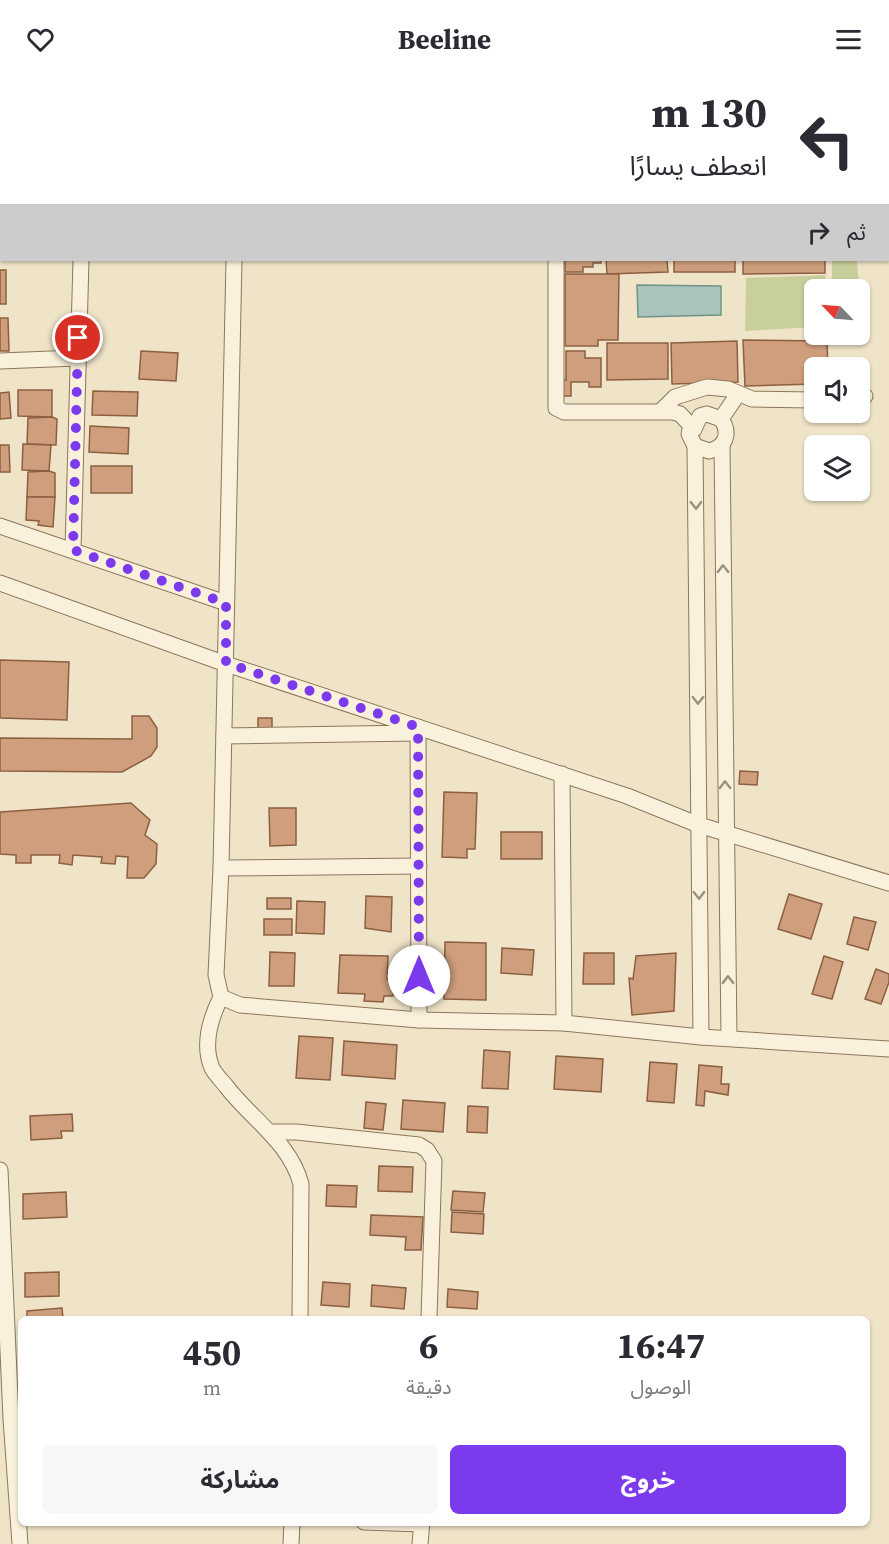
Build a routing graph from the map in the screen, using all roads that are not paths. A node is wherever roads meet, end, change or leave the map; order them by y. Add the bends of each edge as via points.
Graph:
1 (81, 261) edge
2 (234, 261) edge
3 (556, 261) edge
4 (77, 358) junction
5 (0, 361) edge
6 (738, 393) junction
7 (804, 400) edge
8 (662, 410) junction
9 (720, 419) junction
10 (694, 429) junction
11 (722, 445) junction
12 (695, 446) junction
13 (0, 526) edge
14 (73, 550) junction
15 (0, 583) edge
16 (226, 603) junction
17 (723, 609) junction
18 (698, 610) junction
19 (226, 663) junction
20 (418, 730) junction
21 (224, 736) junction
22 (562, 774) junction
23 (699, 825) junction
24 (725, 833) junction
25 (419, 866) junction
26 (221, 868) junction
27 (889, 883) edge
28 (221, 997) junction
29 (419, 1020) junction
30 (564, 1023) junction
31 (701, 1037) junction
32 (729, 1038) junction
33 (889, 1049) edge
34 (271, 1132) junction
35 (0, 1170) edge
36 (300, 1316) edge
37 (429, 1316) edge
38 (6, 1419) edge
39 (292, 1526) edge
40 (422, 1526) edge
41 (20, 1544) edge
42 (291, 1544) edge
43 (420, 1544) edge

1 - 4 street
2 - 16 street
3 - 8 street via 556,408 564,412
4 - 5 street
4 - 14 street
6 - 7 street via 752,399
6 - 8 street via 718,387 692,390 675,397
6 - 9 street
8 - 10 street via 680,414
9 - 10 street via 714,415 700,416
9 - 11 street via 726,432
10 - 12 street via 691,426 689,434
11 - 12 street via 709,451
17 -> 11 street
12 -> 18 street
13 - 14 street
14 - 16 street
15 - 19 street
16 - 19 street
17 - 18 street
24 -> 17 street
18 -> 23 street
19 - 20 street
19 - 21 street
20 - 21 street
20 - 22 street
20 - 25 street
21 - 26 street
22 - 23 street
22 - 30 street
23 - 24 street
23 -> 31 street
24 - 27 street
32 -> 24 street
25 - 26 street
25 - 29 street
26 - 28 street via 216,975
28 - 29 street via 240,1005
28 - 34 street via 208,1028 212,1068 234,1097
29 - 30 street
30 - 31 street
31 - 32 street
32 - 33 street
34 - 36 street via 298,1171 301,1184
34 - 37 street via 418,1145 427,1150 434,1161
35 - 38 street
38 - 41 street
39 - 42 street
40 - 43 street

